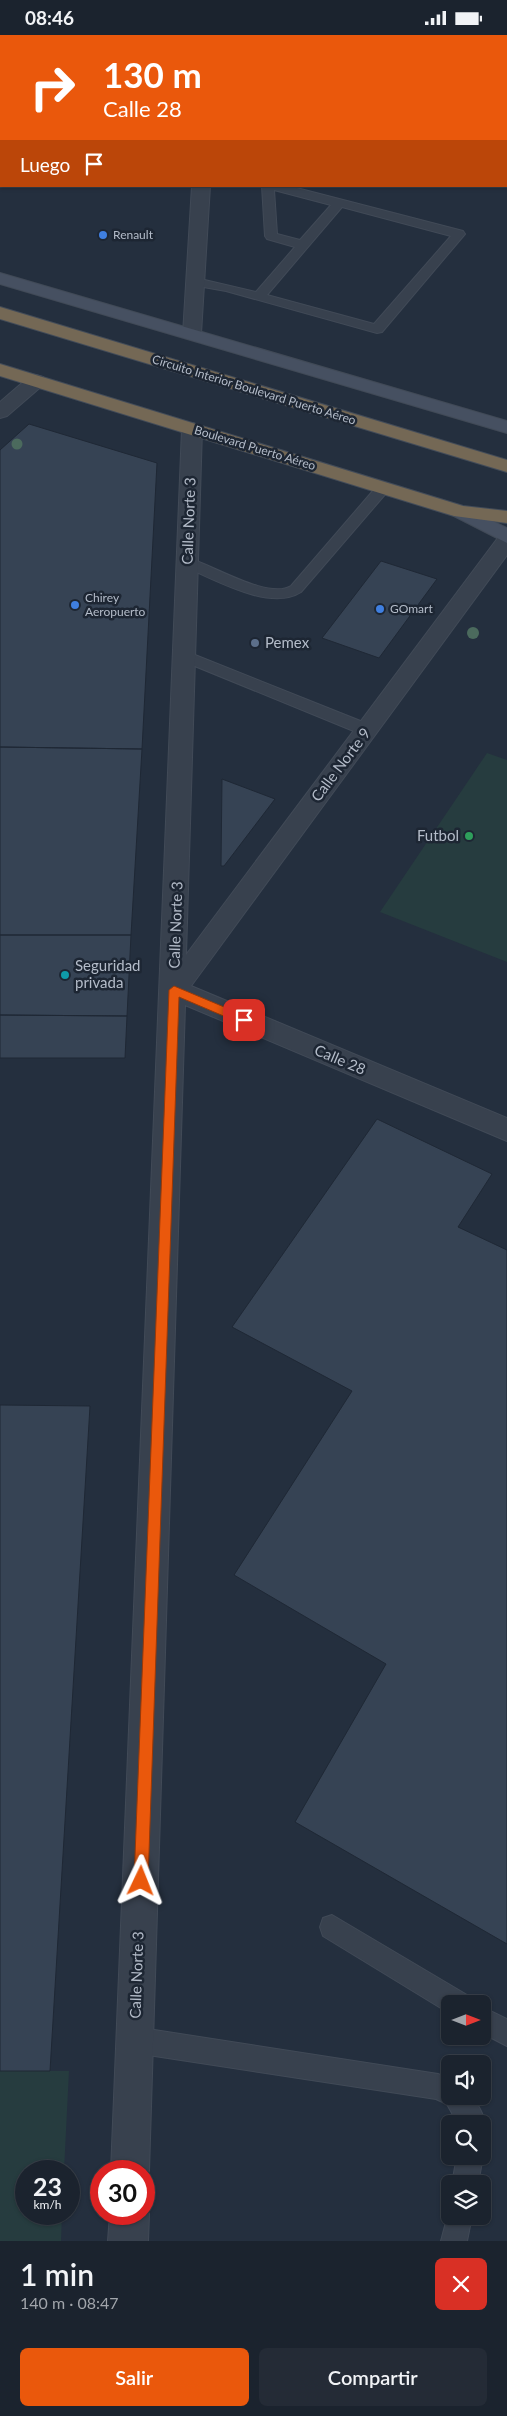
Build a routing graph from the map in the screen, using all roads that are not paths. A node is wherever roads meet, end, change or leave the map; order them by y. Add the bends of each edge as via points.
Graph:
1 (201, 187) edge
2 (268, 187) edge
3 (278, 187) edge
4 (340, 202) junction
5 (303, 245) junction
6 (0, 279) edge
7 (196, 282) junction
8 (258, 297) junction
9 (0, 313) edge
10 (192, 335) junction
11 (0, 370) edge
12 (36, 381) junction
13 (0, 411) edge
14 (507, 427) edge
15 (192, 429) junction
16 (507, 466) edge
17 (383, 488) junction
18 (461, 512) junction
19 (507, 517) edge
20 (507, 538) edge
21 (188, 563) junction
22 (185, 656) junction
23 (367, 730) junction
24 (174, 990) junction
25 (507, 1131) edge
26 (332, 1927) dead end
27 (443, 1995) edge
28 (491, 2024) edge
29 (507, 2033) edge
30 (135, 2039) junction
31 (441, 2088) edge
32 (130, 2160) edge
33 (129, 2225) edge
34 (457, 2225) edge
35 (128, 2241) edge
36 (454, 2241) edge

1 - 7 street
2 - 5 lane via 271,236
3 - 4 lane
4 - 5 lane
4 - 8 lane via 459,233 377,329
5 - 8 lane
6 - 10 main road
7 - 8 lane
7 - 10 street
9 - 16 highway, Circuito Interior Boulevard Puerto Aéreo
10 - 14 main road
11 - 12 highway, Boulevard Puerto Aéreo
12 - 13 street
12 - 15 highway, Boulevard Puerto Aéreo
15 - 17 highway, Boulevard Puerto Aéreo
15 - 21 street, Calle Norte 3
17 - 18 highway, Boulevard Puerto Aéreo
17 - 21 lane via 296,589 288,594 266,594
18 - 19 highway
18 - 20 main road, Boulevard Puerto Aéreo
20 - 23 street, Calle Norte 9
21 - 22 street, Calle Norte 3
22 - 23 lane
22 - 24 street, Calle Norte 3
23 - 24 street, Calle Norte 9
24 - 25 street, Calle 28
24 - 30 street, Calle Norte 3
26 - 27 lane
28 - 29 lane
30 - 31 lane
30 - 32 street, Calle Norte 3
33 - 35 street
34 - 36 lane

